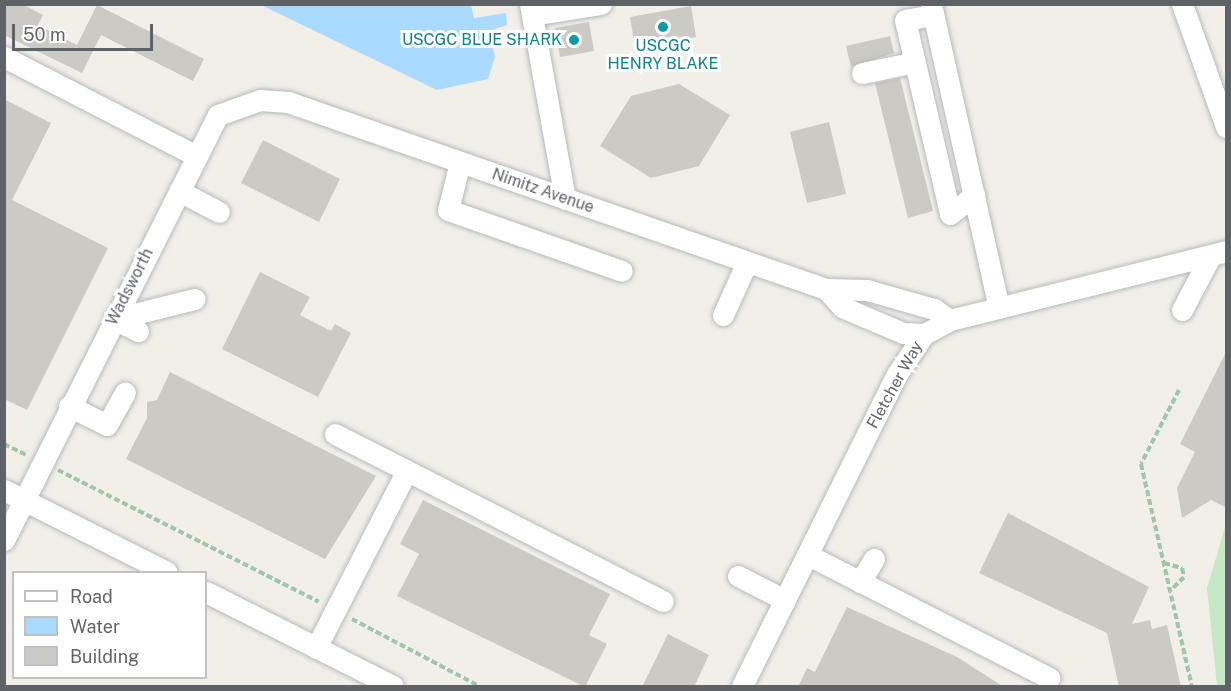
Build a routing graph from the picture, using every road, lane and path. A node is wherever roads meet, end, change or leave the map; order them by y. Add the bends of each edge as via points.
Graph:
1 (602, 4) edge
2 (1182, 4) edge
3 (530, 10) edge
4 (932, 10) edge
5 (4, 57) edge
6 (914, 62) junction
7 (862, 73) dead end
8 (260, 100) joint
9 (1227, 127) edge
10 (197, 156) junction
11 (460, 162) junction
12 (179, 191) junction
13 (974, 195) junction
14 (565, 199) junction
15 (219, 212) dead end
16 (1219, 253) edge
17 (747, 262) junction
18 (622, 271) dead end
19 (825, 289) junction
20 (195, 299) dead end
21 (999, 307) junction
22 (1182, 310) dead end
23 (723, 315) dead end
24 (114, 319) junction
25 (950, 320) junction
26 (138, 331) dead end
27 (924, 334) junction
28 (1179, 390) dead end
29 (125, 393) dead end
30 (69, 406) junction
31 (336, 434) dead end
32 (4, 444) edge
33 (42, 462) junction
34 (406, 472) junction
35 (4, 490) edge
36 (24, 499) junction
37 (4, 540) edge
38 (808, 555) junction
39 (874, 559) dead end
40 (1164, 563) junction
41 (163, 571) edge
42 (738, 576) dead end
43 (860, 582) junction
44 (1170, 591) junction
45 (207, 593) edge
46 (663, 600) dead end
47 (785, 600) junction
48 (335, 610) junction
49 (316, 648) junction
50 (1049, 678) dead end
51 (393, 687) edge
52 (479, 687) edge
53 (742, 687) edge
54 (1192, 687) edge

1 - 3 street
2 - 9 street
3 - 14 street
4 - 6 street via 905,20
4 - 13 street
5 - 10 street
6 - 7 street
6 - 13 street via 950,214
8 - 10 street, Wadsworth via 218,115
8 - 11 street, Nimitz Avenue via 288,102
10 - 12 street, Wadsworth
11 - 14 street, Nimitz Avenue
11 - 18 street via 448,210
12 - 15 street
12 - 24 street, Wadsworth
13 - 21 street
14 - 17 street, Nimitz Avenue
16 - 21 street, Fletcher Way
16 - 22 street
17 - 19 street, Nimitz Avenue
17 - 23 street
19 - 25 street, Nimitz Avenue via 867,290 934,309
19 - 27 street, Nimitz Avenue via 842,307 903,333
20 - 24 street
21 - 25 street, Fletcher Way
24 - 26 street
24 - 30 street, Wadsworth
25 - 27 street, Fletcher Way
27 - 38 street, Fletcher Way via 897,374
28 - 40 path via 1141,464
29 - 30 street via 107,425
30 - 33 street, Wadsworth
31 - 34 street
32 - 33 path
33 - 36 street, Wadsworth
33 - 48 path
34 - 46 street
34 - 48 street
35 - 36 street
36 - 37 street, Wadsworth
36 - 41 street
38 - 43 street
38 - 47 street, Fletcher Way
39 - 43 street
40 - 44 path
40 - 44 path via 1182,568 1184,577
42 - 47 street
43 - 50 street
44 - 54 path
45 - 49 street
47 - 53 street, Fletcher Way
48 - 49 street
48 - 52 path
49 - 51 street

